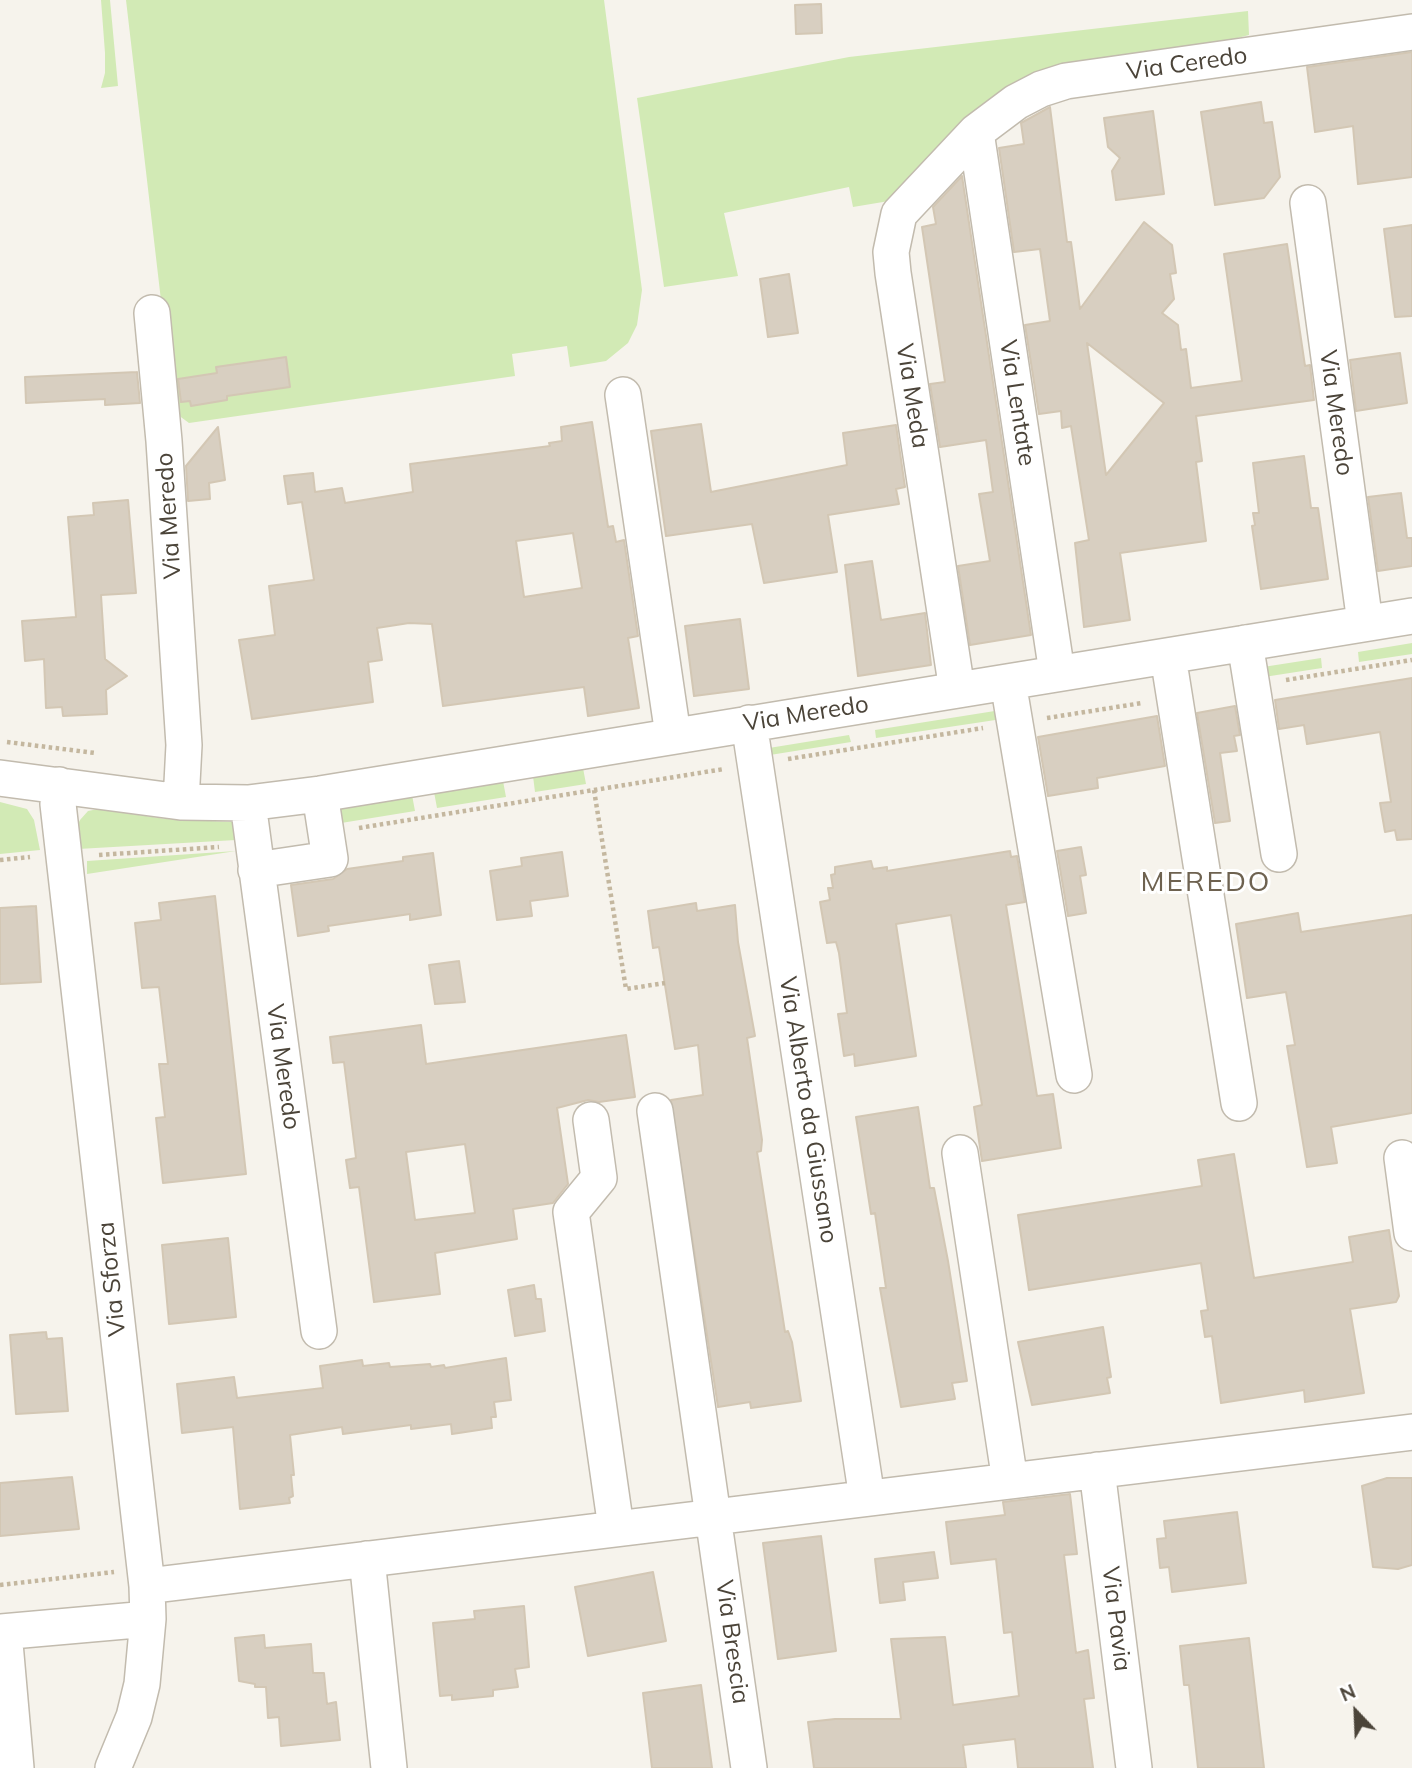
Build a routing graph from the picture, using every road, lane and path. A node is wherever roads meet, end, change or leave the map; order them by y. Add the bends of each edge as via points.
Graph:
1 (1412, 32) edge
2 (976, 132) junction
3 (1308, 204) dead end
4 (152, 313) dead end
5 (623, 395) dead end
6 (1412, 616) edge
7 (1365, 623) junction
8 (1245, 643) junction
9 (1168, 656) junction
10 (1412, 660) edge
11 (1057, 673) junction
12 (1008, 682) junction
13 (1252, 685) junction
14 (957, 690) junction
15 (1175, 698) junction
16 (749, 723) junction
17 (1014, 724) junction
18 (673, 735) junction
19 (755, 764) junction
20 (0, 778) edge
21 (59, 785) junction
22 (594, 790) junction
23 (320, 794) junction
24 (181, 802) junction
25 (248, 803) junction
26 (326, 834) junction
27 (1279, 854) dead end
28 (64, 856) junction
29 (254, 857) junction
30 (0, 860) edge
31 (665, 983) dead end
32 (1074, 1075) dead end
33 (1239, 1103) dead end
34 (655, 1111) dead end
35 (591, 1120) dead end
36 (960, 1153) dead end
37 (1402, 1158) dead end
38 (1412, 1233) edge
39 (318, 1331) dead end
40 (1412, 1432) edge
41 (1097, 1470) junction
42 (1010, 1481) junction
43 (867, 1498) junction
44 (715, 1517) junction
45 (615, 1528) junction
46 (367, 1559) junction
47 (0, 1585) edge
48 (146, 1591) junction
49 (2, 1632) edge
50 (16, 1768) edge
51 (113, 1768) edge
52 (389, 1768) edge
53 (748, 1768) edge
54 (1135, 1768) edge

1 - 2 street, Via Ceredo via 1066,81 1016,102
2 - 11 street, Via Lentate
2 - 14 street, Via Meda via 899,214 891,252
3 - 7 street, Via Meredo
4 - 24 street, Via Meredo via 184,745
5 - 18 street
6 - 7 street, Via Meredo
7 - 8 street, Via Meredo
8 - 9 street, Via Meredo
8 - 13 street
9 - 11 street, Via Meredo
9 - 15 street
10 - 13 path
11 - 12 street, Via Meredo
12 - 14 street, Via Meredo
12 - 17 street
13 - 27 street
14 - 16 street, Via Meredo
15 - 17 path
15 - 33 street
16 - 18 street, Via Meredo
16 - 19 street, Via Alberto da Giussano
17 - 19 path
17 - 32 street
18 - 23 street, Via Meredo
19 - 22 path
19 - 43 street, Via Alberto da Giussano
20 - 21 street, Via Meredo
21 - 24 street, Via Meredo
21 - 28 street, Via Sforza
22 - 26 path
22 - 31 path via 626,989
23 - 25 street, Via Meredo
23 - 26 street
24 - 25 street, Via Meredo
25 - 29 street, Via Meredo
26 - 29 street via 330,859
28 - 29 path
28 - 30 path
28 - 48 street, Via Sforza
29 - 39 street, Via Meredo
34 - 44 street, Via Brescia
35 - 45 street via 599,1178 571,1212
36 - 42 street
37 - 38 street
40 - 41 street
41 - 42 street
41 - 54 street, Via Pavia
42 - 43 street
43 - 44 street
44 - 45 street
44 - 53 street, Via Brescia
45 - 46 street
46 - 48 street
46 - 52 street
47 - 48 path
48 - 49 street
48 - 51 street, Via Sforza via 142,1684
49 - 50 street

